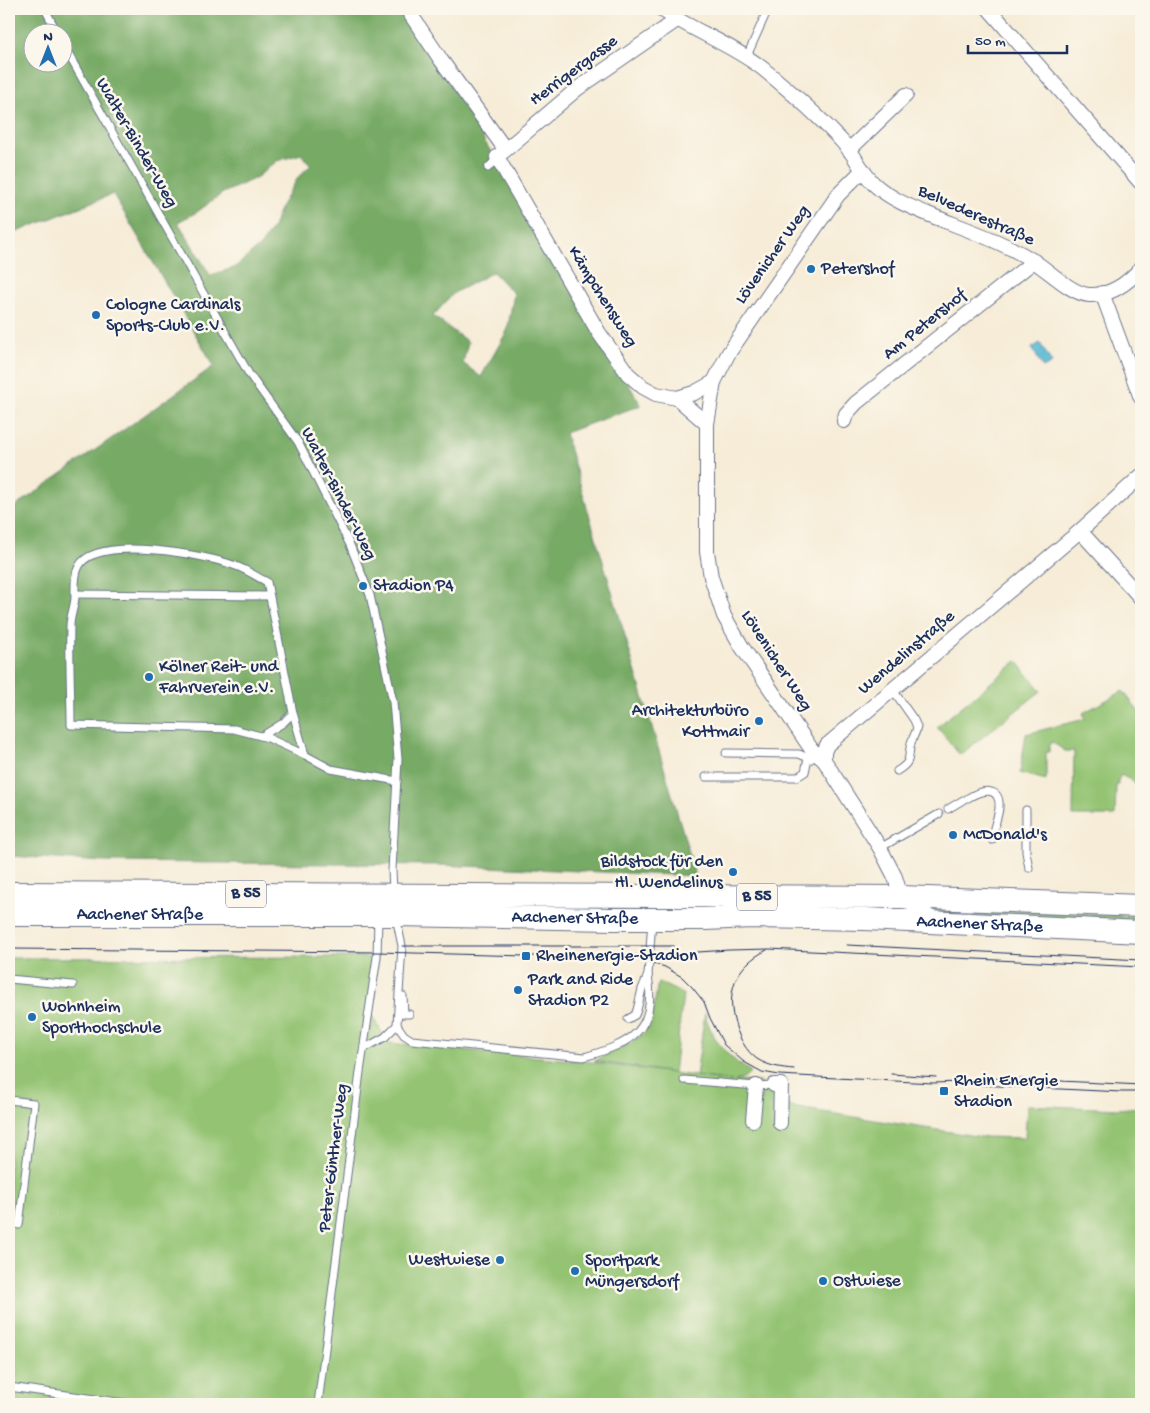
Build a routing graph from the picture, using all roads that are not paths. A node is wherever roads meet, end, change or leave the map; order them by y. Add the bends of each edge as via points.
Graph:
1 (45, 9) edge
2 (407, 9) edge
3 (661, 9) edge
4 (768, 9) edge
5 (989, 9) edge
6 (678, 20) junction
7 (52, 22) edge
8 (747, 56) junction
9 (72, 61) edge
10 (906, 95) dead end
11 (849, 150) junction
12 (497, 158) junction
13 (863, 170) junction
14 (1141, 183) edge
15 (1034, 261) junction
16 (1141, 268) edge
17 (1102, 293) junction
18 (714, 382) junction
19 (677, 398) junction
20 (1141, 398) edge
21 (844, 421) dead end
22 (707, 424) junction
23 (1141, 476) edge
24 (1080, 531) junction
25 (75, 594) junction
26 (269, 596) junction
27 (1141, 598) edge
28 (893, 690) junction
29 (293, 713) junction
30 (262, 736) junction
31 (726, 753) dead end
32 (306, 755) junction
33 (808, 758) junction
34 (824, 760) junction
35 (897, 771) dead end
36 (706, 777) dead end
37 (397, 781) junction
38 (948, 809) dead end
39 (1026, 810) dead end
40 (939, 814) dead end
41 (992, 840) dead end
42 (880, 848) junction
43 (1030, 868) dead end
44 (9, 893) edge
45 (901, 897) junction
46 (1141, 906) edge
47 (389, 908) junction
48 (9, 915) edge
49 (648, 916) junction
50 (878, 919) junction
51 (937, 921) junction
52 (1141, 932) edge
53 (402, 960) junction
54 (648, 975) junction
55 (9, 979) edge
56 (73, 985) dead end
57 (408, 1014) dead end
58 (628, 1019) dead end
59 (398, 1025) junction
60 (365, 1048) junction
61 (684, 1080) dead end
62 (774, 1085) joint
63 (756, 1086) junction
64 (9, 1100) edge
65 (753, 1120) dead end
66 (780, 1123) dead end
67 (19, 1225) dead end
68 (9, 1387) edge
69 (132, 1404) edge
70 (318, 1404) edge

1 - 7 lane
2 - 12 street, Kämpchensweg via 441,60
3 - 6 street, Belvederestraße
4 - 8 lane
5 - 14 street
6 - 8 street, Belvederestraße
6 - 12 street, Herrigergasse via 577,89
8 - 11 street, Belvederestraße via 804,104
9 - 37 lane, Walter-Binder-Weg via 249,374 298,442 350,545 370,595 391,693
10 - 11 street
11 - 13 street, Belvederestraße
12 - 19 street, Kämpchensweg via 600,334 624,369 643,388
13 - 15 street, Belvederestraße via 874,184 899,202 994,240
13 - 18 street, Lövenicher Weg via 832,203 728,354
15 - 17 street, Belvederestraße via 1085,294
15 - 21 street, Am Petershof via 856,403
16 - 17 street via 1128,282
17 - 20 street
18 - 19 street
18 - 22 street, Lövenicher Weg
19 - 22 street
22 - 34 street, Lövenicher Weg via 707,552 717,597 742,647 812,750
23 - 24 street, Wendelinstraße
24 - 27 street
24 - 28 street, Wendelinstraße
25 - 26 lane
25 - 26 lane via 76,573 86,557 116,549 140,548 209,558 236,566 266,582
25 - 30 lane via 70,623 71,725 234,728
26 - 29 lane
28 - 34 street, Wendelinstraße via 827,745
28 - 35 lane via 918,727 911,743 909,761
29 - 30 lane
29 - 32 lane
30 - 32 lane
31 - 33 lane via 798,754
32 - 37 lane via 331,769
33 - 34 lane
33 - 36 lane via 805,772 797,777
34 - 42 street
37 - 47 lane, Walter-Binder-Weg
38 - 41 lane via 976,793 992,792 999,808
39 - 43 lane via 1026,852
40 - 42 lane
42 - 45 street
44 - 47 main road, Aachener Straße / B 55
45 - 46 main road, Aachener Straße / B 55
45 - 47 main road, Aachener Straße / B 55 via 623,900
45 - 50 street
45 - 51 street
47 - 48 main road, Aachener Straße / B 55
47 - 49 main road, Aachener Straße / B 55
47 - 53 lane via 401,941
47 - 60 lane, Peter-Günther-Weg via 377,958
49 - 50 main road, Aachener Straße / B 55
49 - 54 lane
50 - 51 main road, Aachener Straße / B 55
51 - 52 main road, Aachener Straße / B 55
53 - 57 lane via 404,1014
53 - 59 lane
54 - 58 lane via 637,1010
54 - 59 lane via 651,994 642,1029 627,1040 584,1057 412,1040
55 - 56 lane
59 - 60 lane via 385,1038
60 - 70 lane, Peter-Günther-Weg
61 - 63 lane
62 - 63 lane
62 - 66 street via 781,1085
63 - 65 street
64 - 67 lane via 34,1103
68 - 69 lane

